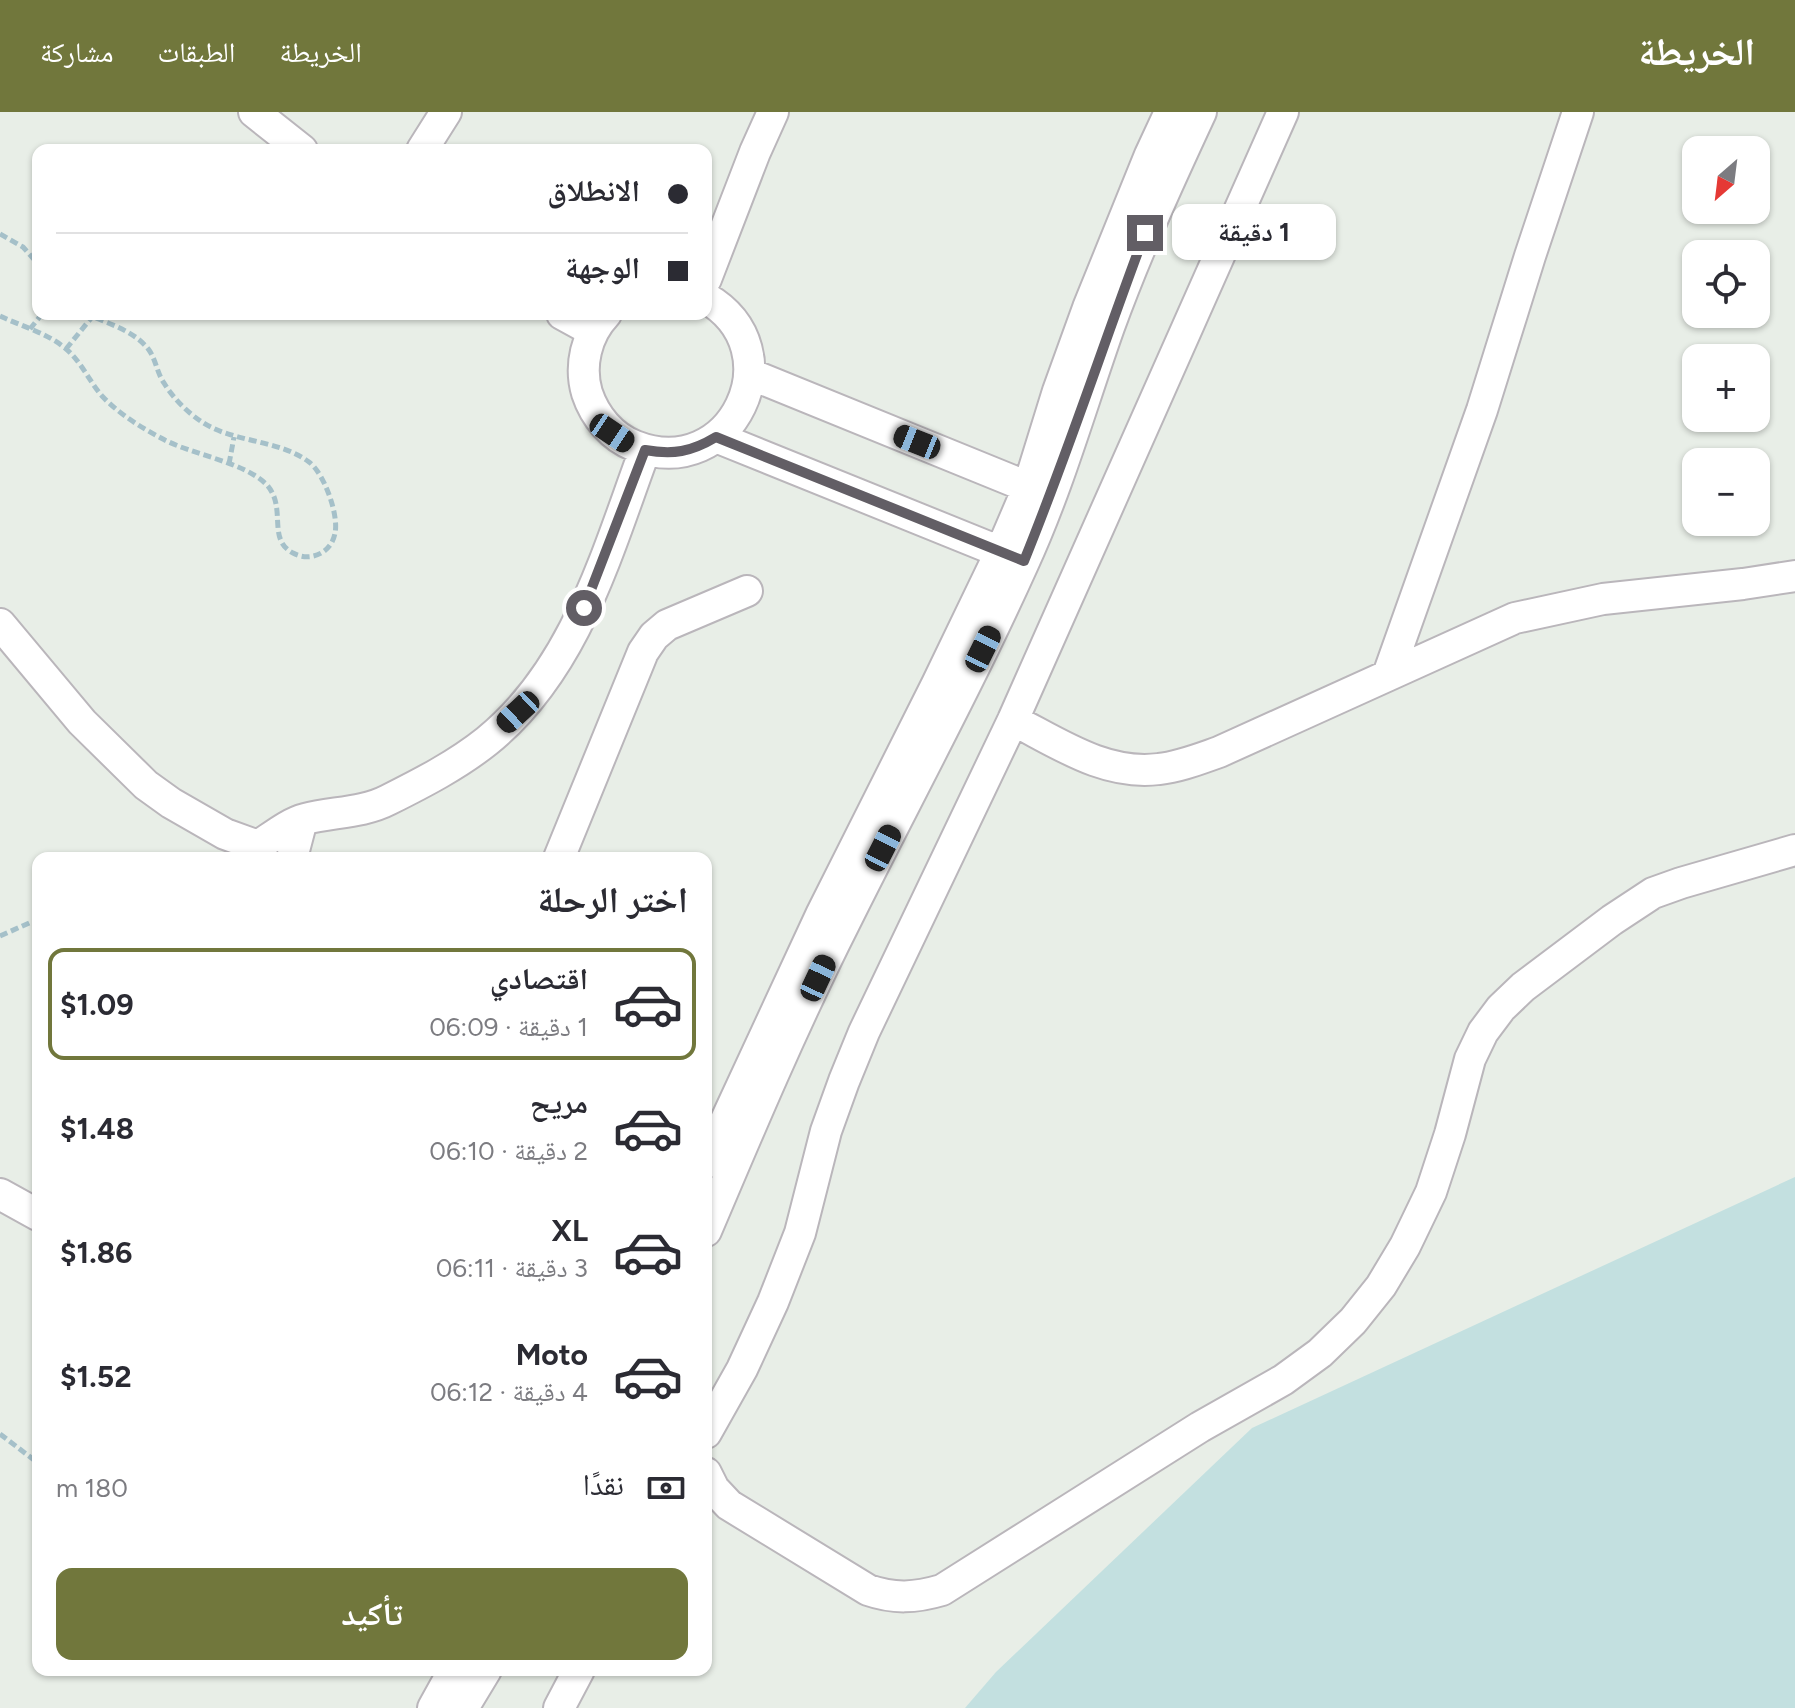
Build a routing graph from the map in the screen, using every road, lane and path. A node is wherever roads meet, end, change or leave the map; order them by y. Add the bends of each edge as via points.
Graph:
1 (254, 112) edge
2 (446, 112) edge
3 (773, 112) edge
4 (1170, 112) edge
5 (1201, 112) edge
6 (1283, 112) edge
7 (1578, 112) edge
8 (294, 144) edge
9 (426, 144) edge
10 (0, 234) edge
11 (32, 257) edge
12 (712, 263) edge
13 (712, 303) edge
14 (0, 316) edge
15 (37, 320) edge
16 (86, 320) edge
17 (101, 320) edge
18 (600, 323) edge
19 (30, 329) junction
20 (66, 349) junction
21 (750, 374) junction
22 (234, 437) junction
23 (716, 437) junction
24 (645, 450) junction
25 (229, 464) junction
26 (1040, 492) junction
27 (1013, 556) junction
28 (1795, 576) edge
29 (747, 591) dead end
30 (0, 624) edge
31 (1388, 675) junction
32 (1013, 720) junction
33 (302, 820) junction
34 (1795, 850) edge
35 (294, 852) edge
36 (561, 852) edge
37 (32, 922) edge
38 (0, 936) edge
39 (712, 1150) edge
40 (0, 1194) edge
41 (32, 1212) edge
42 (712, 1217) edge
43 (712, 1422) edge
44 (0, 1434) edge
45 (32, 1458) edge
46 (712, 1485) edge
47 (451, 1676) edge
48 (482, 1676) edge
49 (576, 1676) edge
50 (433, 1708) edge
51 (463, 1708) edge
52 (559, 1708) edge

1 - 8 street
2 - 9 street
3 - 12 street
4 - 26 street via 1058,391
5 - 26 street via 1145,233
6 - 32 street
7 - 31 street via 1482,410
10 - 11 path
13 - 21 street via 737,326
14 - 19 path
15 - 19 path
16 - 20 path
17 - 22 path via 130,333 149,350 163,383 185,408
18 - 24 street via 586,348 590,403 612,433
19 - 20 path
20 - 25 path via 101,394 129,419 163,440
21 - 23 street via 740,409
21 - 26 street
22 - 25 path
22 - 25 path via 289,451 310,463 326,483 336,526 330,546 313,557 285,547 277,501 265,484
23 - 24 street via 682,452
23 - 27 street
24 - 33 street via 584,608 544,680 518,712 454,764 384,803
26 - 27 street
27 - 39 street via 937,684 821,915
27 - 42 street via 960,695 837,938
28 - 31 street via 1603,599 1515,618
29 - 36 street via 667,625 654,636
30 - 33 street via 82,722 171,803 258,846
31 - 32 street via 1219,752 1161,769 1095,762
32 - 43 street via 864,1032 826,1131 800,1233 742,1369
33 - 35 street
34 - 46 street via 1653,893 1523,987 1483,1032 1470,1059 1431,1192 1381,1286 1353,1321 1283,1380 942,1590 905,1598 868,1590 760,1526 729,1505
37 - 38 path
40 - 41 street
44 - 45 path
47 - 50 street
48 - 51 street
49 - 52 street

